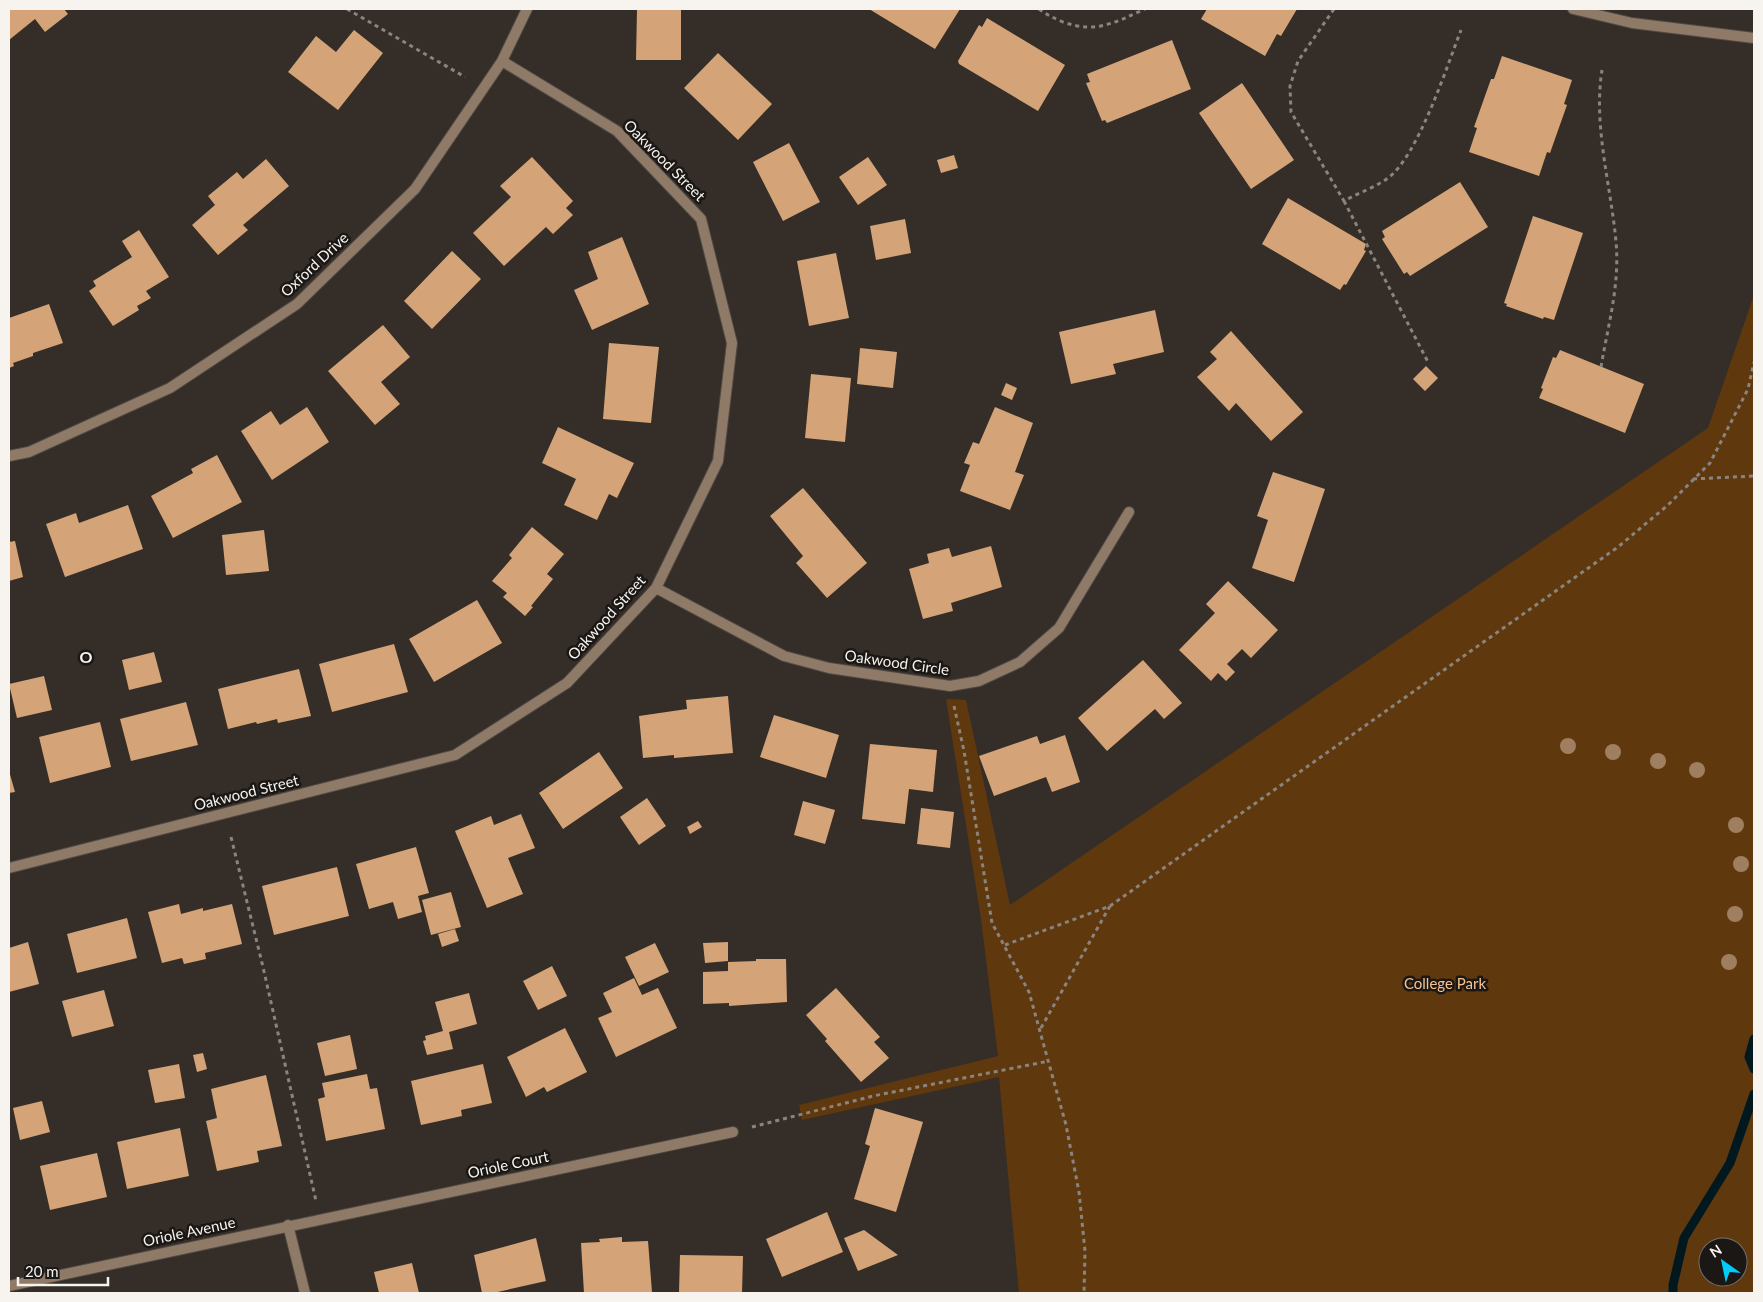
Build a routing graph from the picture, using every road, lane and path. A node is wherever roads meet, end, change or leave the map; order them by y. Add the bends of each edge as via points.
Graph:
1 (347, 9) edge
2 (527, 9) edge
3 (1039, 9) edge
4 (1145, 9) edge
5 (1334, 9) edge
6 (1573, 9) edge
7 (1461, 30) dead end
8 (1754, 38) edge
9 (502, 61) junction
10 (1602, 70) dead end
11 (465, 77) dead end
12 (1344, 201) junction
13 (1428, 362) dead end
14 (1754, 362) edge
15 (1601, 367) dead end
16 (1752, 369) junction
17 (1754, 374) edge
18 (9, 456) edge
19 (1754, 476) edge
20 (1693, 479) junction
21 (1129, 512) dead end
22 (656, 588) junction
23 (950, 686) junction
24 (231, 837) dead end
25 (9, 868) edge
26 (1110, 906) junction
27 (1005, 945) junction
28 (1040, 1028) junction
29 (1049, 1061) junction
30 (733, 1132) joint
31 (316, 1201) dead end
32 (288, 1225) junction
33 (9, 1286) edge
34 (304, 1293) edge
35 (1084, 1293) edge

1 - 11 path
2 - 9 street, Oxford Drive
3 - 4 path via 1047,16 1076,27 1095,28
5 - 12 path via 1298,61 1290,86 1291,112
6 - 8 street via 1632,23
7 - 12 path via 1422,128 1402,163 1388,178
9 - 18 street, Oxford Drive via 415,188 297,304 170,388 29,452
9 - 22 street, Oakwood Street via 617,131 701,219 732,344 718,461
10 - 15 path via 1601,120 1616,242 1617,283
12 - 13 path
14 - 16 path
16 - 17 path
16 - 20 path via 1748,389 1727,433 1710,463
19 - 20 path
20 - 26 path via 1618,547
21 - 23 street, Oakwood Circle via 1059,628 1020,662 979,681
22 - 23 street, Oakwood Circle via 784,656 829,668
22 - 25 street, Oakwood Street via 566,683 455,755
23 - 27 path via 992,923
24 - 31 path
26 - 27 path
26 - 28 path
27 - 28 path via 1029,992
28 - 29 path
29 - 30 path via 873,1096
29 - 35 path via 1079,1192 1085,1251
30 - 32 street, Oriole Court
32 - 33 street, Oriole Avenue
32 - 34 street

